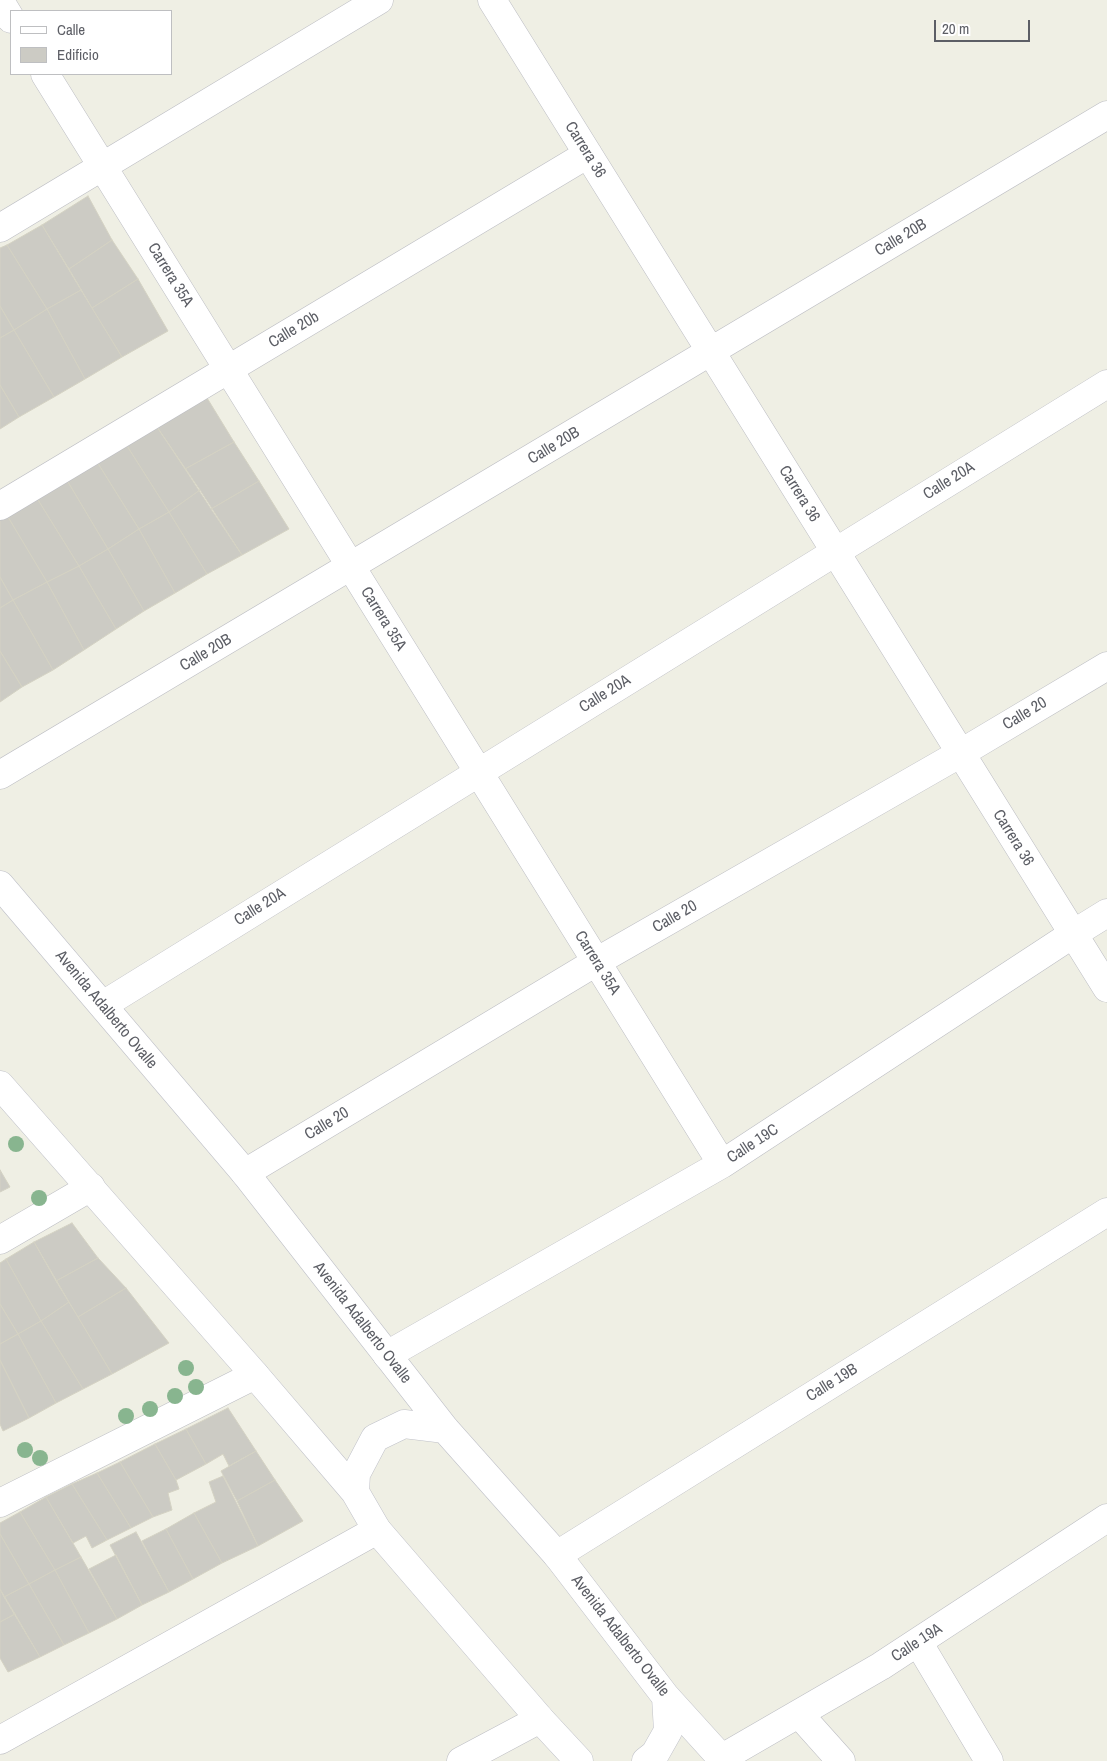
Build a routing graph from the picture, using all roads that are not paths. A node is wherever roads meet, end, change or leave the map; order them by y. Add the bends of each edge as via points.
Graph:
1 (379, 0) edge
2 (492, 0) edge
3 (0, 1) edge
4 (10, 17) edge
5 (46, 75) edge
6 (1107, 116) edge
7 (588, 154) junction
8 (102, 166) junction
9 (0, 228) edge
10 (711, 352) junction
11 (228, 369) junction
12 (1107, 384) edge
13 (0, 506) edge
14 (836, 552) junction
15 (351, 566) junction
16 (1107, 666) edge
17 (960, 753) junction
18 (479, 772) junction
19 (0, 775) edge
20 (0, 885) edge
21 (1107, 913) edge
22 (1073, 934) junction
23 (596, 962) junction
24 (1107, 988) edge
25 (103, 1005) junction
26 (0, 1085) edge
27 (722, 1164) junction
28 (245, 1173) junction
29 (91, 1187) junction
30 (1107, 1212) edge
31 (0, 1240) edge
32 (387, 1356) junction
33 (255, 1375) junction
34 (445, 1429) junction
35 (355, 1483) junction
36 (0, 1503) edge
37 (1107, 1518) edge
38 (378, 1530) junction
39 (557, 1555) junction
40 (918, 1642) junction
41 (666, 1697) junction
42 (799, 1714) junction
43 (540, 1718) junction
44 (0, 1741) edge
45 (723, 1760) edge
46 (9, 1761) edge
47 (461, 1761) edge
48 (579, 1761) edge
49 (646, 1761) edge
50 (841, 1761) edge
51 (989, 1761) edge

1 - 8 street
2 - 7 street, Carrera 36
3 - 4 street
5 - 8 street, Carrera 35A
6 - 10 street, Calle 20B
7 - 10 street, Carrera 36
7 - 11 street, Calle 20b
8 - 9 street
8 - 11 street, Carrera 35A
10 - 14 street, Carrera 36
10 - 15 street, Calle 20B
11 - 13 street, Calle 20b
11 - 15 street, Carrera 35A
12 - 14 street, Calle 20A
14 - 17 street, Carrera 36
14 - 18 street, Calle 20A
15 - 18 street, Carrera 35A
15 - 19 street, Calle 20B
16 - 17 street, Calle 20
17 - 22 street, Carrera 36
17 - 23 street, Calle 20
18 - 23 street, Carrera 35A
18 - 25 street, Calle 20A
20 - 25 street, Avenida Adalberto Ovalle
21 - 22 street, Calle 19C
22 - 24 street, Carrera 36
22 - 27 street, Calle 19C
23 - 27 street, Carrera 35A
23 - 28 street, Calle 20
25 - 28 street, Avenida Adalberto Ovalle
26 - 29 street
27 - 32 street, Calle 19C
28 - 32 street, Avenida Adalberto Ovalle
29 - 31 street
29 - 33 street
30 - 39 street, Calle 19B
32 - 34 street, Avenida Adalberto Ovalle
33 - 35 street
33 - 36 street
34 - 35 street via 404,1424 375,1438
34 - 39 street, Avenida Adalberto Ovalle
35 - 38 street
37 - 40 street, Calle 19A
38 - 43 street
38 - 44 street
39 - 41 street, Avenida Adalberto Ovalle
40 - 42 street, Calle 19A
40 - 51 street
41 - 45 street, Avenida Adalberto Ovalle
41 - 49 street via 668,1731 655,1754
42 - 45 street, Calle 19A
42 - 50 street
43 - 47 street
43 - 48 street
44 - 46 street

